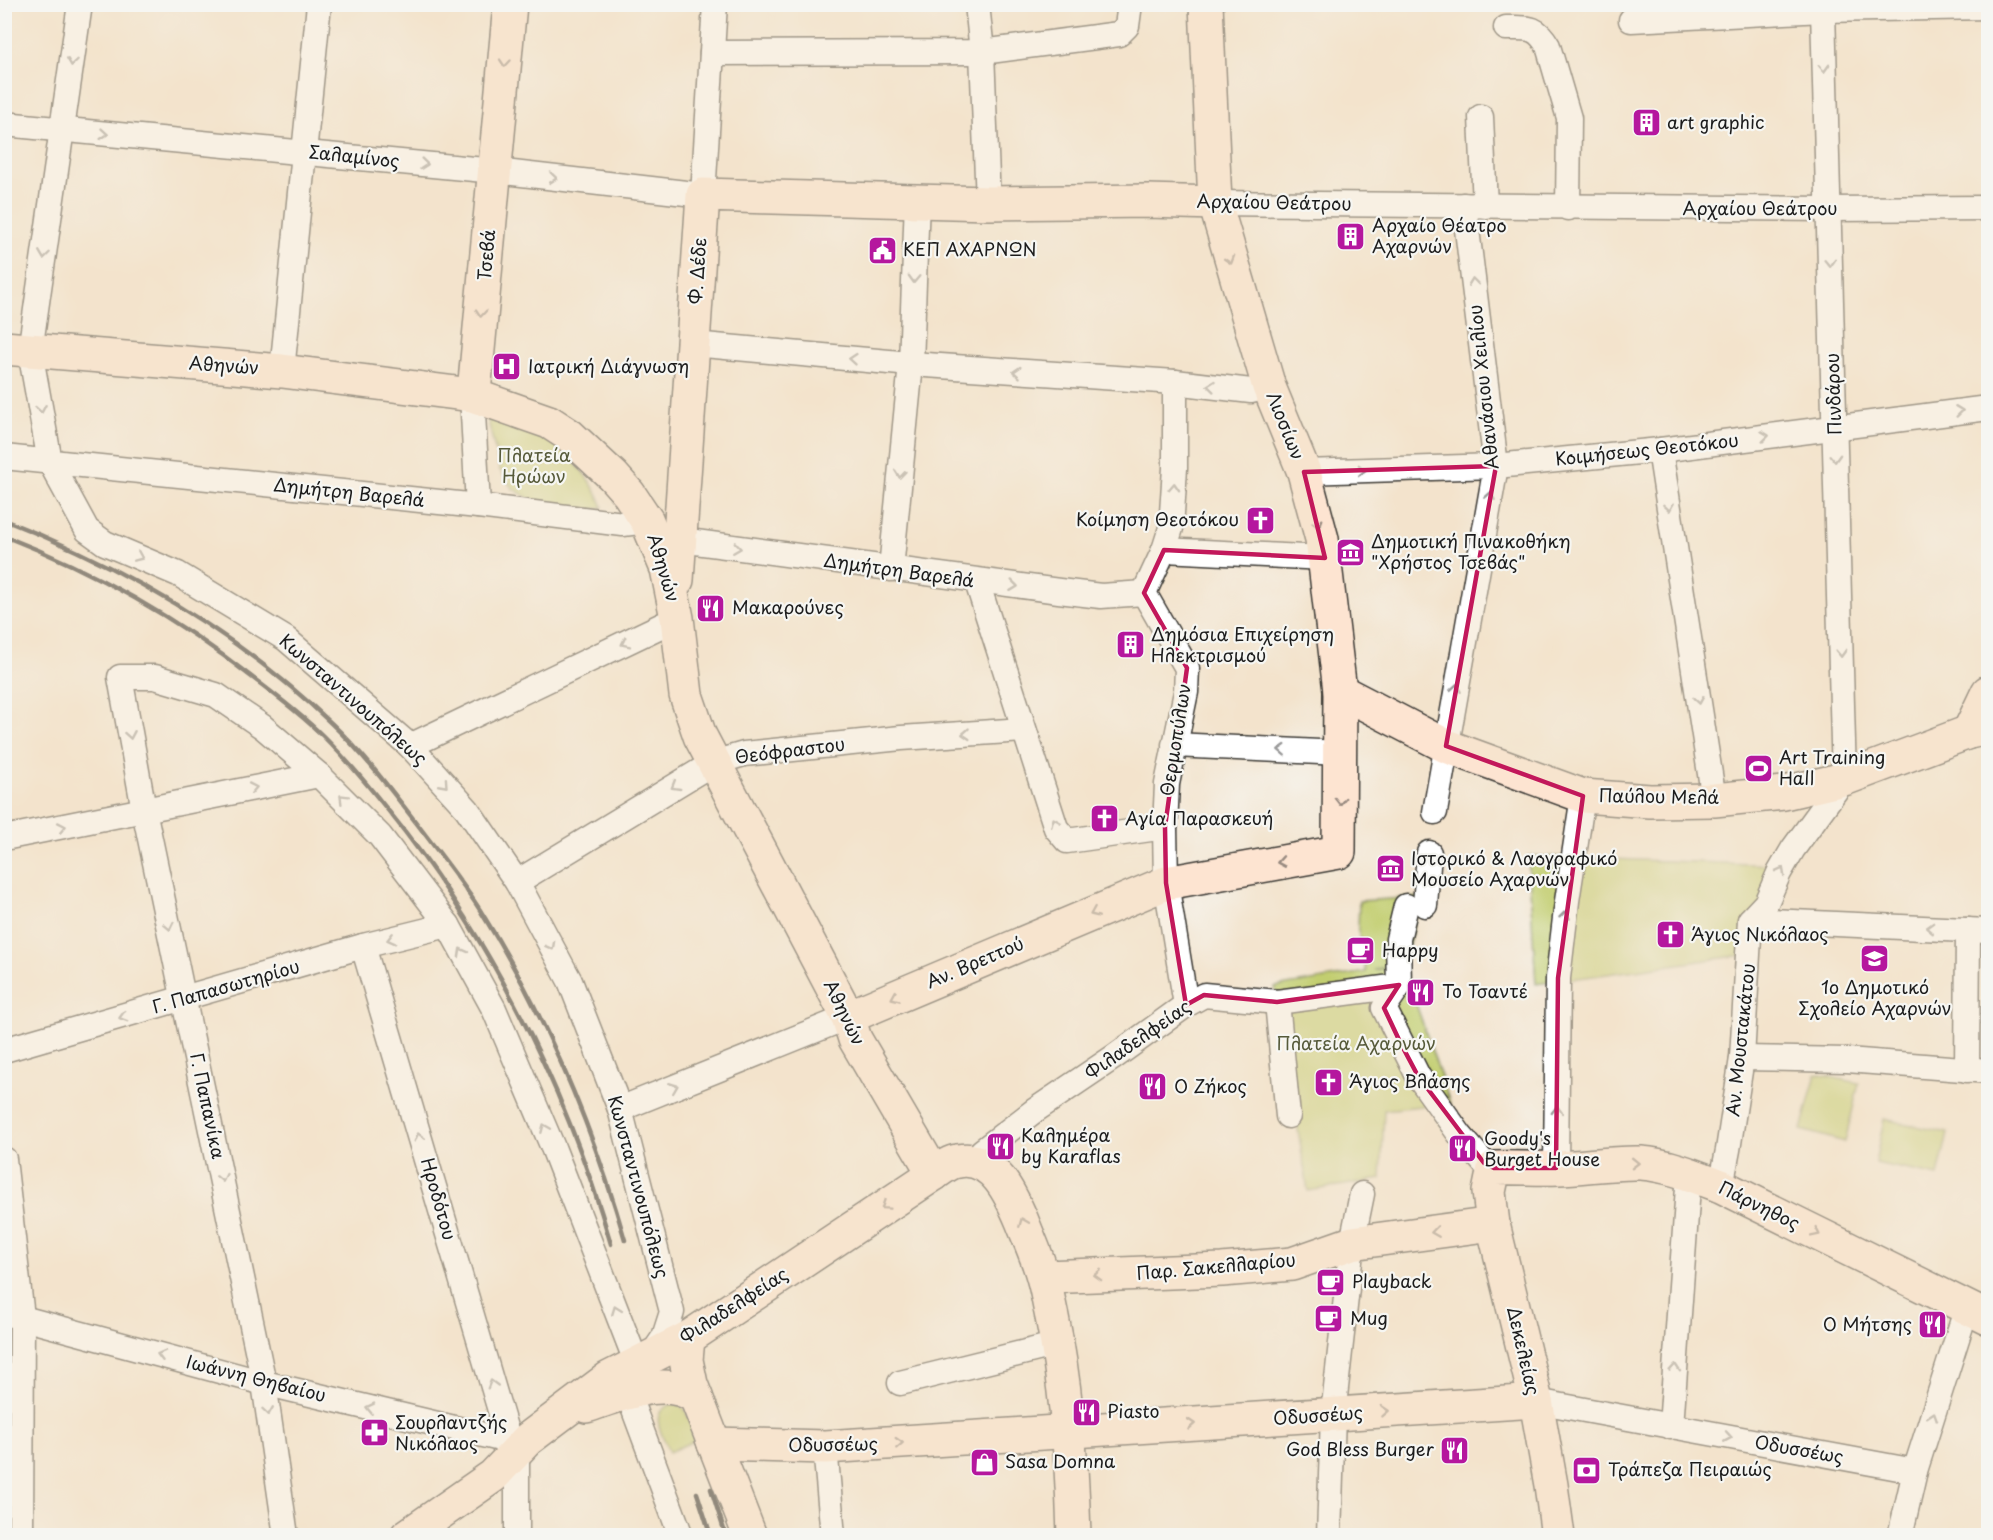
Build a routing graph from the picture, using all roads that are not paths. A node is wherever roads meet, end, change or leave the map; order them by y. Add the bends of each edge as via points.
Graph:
1 (80, 4) edge
2 (319, 4) edge
3 (510, 4) edge
4 (715, 4) edge
5 (977, 4) edge
6 (1130, 4) edge
7 (1206, 4) edge
8 (1989, 7) edge
9 (1823, 9) junction
10 (1747, 10) edge
11 (1631, 20) dead end
12 (1506, 28) dead end
13 (712, 52) junction
14 (982, 52) junction
15 (1481, 117) dead end
16 (4, 124) edge
17 (62, 130) junction
18 (305, 153) junction
19 (495, 171) junction
20 (703, 195) junction
21 (917, 200) junction
22 (988, 203) junction
23 (1215, 203) junction
24 (1474, 206) junction
25 (1568, 208) junction
26 (1989, 208) edge
27 (1828, 209) junction
28 (693, 344) junction
29 (17, 350) edge
30 (911, 364) junction
31 (282, 371) junction
32 (1175, 382) junction
33 (1269, 387) junction
34 (472, 395) junction
35 (1989, 408) edge
36 (1834, 427) junction
37 (1660, 450) junction
38 (4, 457) edge
39 (50, 462) junction
40 (1496, 466) junction
41 (1304, 472) junction
42 (680, 488) junction
43 (629, 494) junction
44 (478, 506) junction
45 (660, 532) junction
46 (1164, 550) junction
47 (1325, 558) junction
48 (891, 569) junction
49 (977, 582) junction
50 (1144, 593) junction
51 (677, 618) junction
52 (1340, 691) junction
53 (1989, 692) edge
54 (1024, 730) junction
55 (1979, 730) edge
56 (1174, 745) junction
57 (410, 746) junction
58 (1446, 746) junction
59 (1340, 753) junction
60 (712, 763) junction
61 (319, 775) junction
62 (1844, 779) junction
63 (1583, 796) junction
64 (1714, 800) junction
65 (144, 810) junction
66 (1436, 812) dead end
67 (1165, 826) junction
68 (4, 838) edge
69 (1339, 852) joint
70 (1429, 853) dead end
71 (517, 882) junction
72 (1166, 883) junction
73 (1750, 920) junction
74 (448, 925) junction
75 (1978, 930) edge
76 (363, 946) junction
77 (1399, 986) junction
78 (185, 999) junction
79 (1277, 1002) junction
80 (1186, 1005) junction
81 (848, 1017) junction
82 (4, 1050) edge
83 (1742, 1058) junction
84 (1978, 1071) edge
85 (620, 1109) junction
86 (1288, 1116) dead end
87 (4, 1159) edge
88 (974, 1161) junction
89 (1503, 1168) junction
90 (1556, 1168) junction
91 (1689, 1173) junction
92 (934, 1174) junction
93 (1721, 1186) junction
94 (1362, 1194) dead end
95 (1493, 1224) junction
96 (1352, 1243) junction
97 (1044, 1277) junction
98 (1978, 1312) edge
99 (13, 1315) edge
100 (688, 1338) junction
101 (1058, 1344) junction
102 (638, 1371) junction
103 (264, 1383) junction
104 (900, 1383) dead end
105 (696, 1397) junction
106 (1536, 1401) junction
107 (1333, 1415) junction
108 (1671, 1427) junction
109 (1070, 1433) junction
110 (714, 1444) junction
111 (513, 1445) junction
112 (825, 1447) junction
113 (1915, 1471) junction
114 (21, 1536) edge
115 (286, 1536) edge
116 (407, 1536) edge
117 (517, 1536) edge
118 (681, 1536) edge
119 (750, 1536) edge
120 (833, 1536) edge
121 (1074, 1536) edge
122 (1329, 1536) edge
123 (1558, 1536) edge
124 (1900, 1536) edge

1 -> 17 street, Κωνσταντινουπόλεως
2 - 18 street
3 -> 19 main road, Τσεβά
4 - 13 street, Φ. Δέδε
5 - 14 street
6 - 14 street via 1127,26 1119,34
7 - 23 main road, Λιοσίων
8 - 9 street
9 - 10 street
9 -> 27 street, Πινδάρου
10 - 11 street
12 - 25 street via 1531,28 1548,46 1569,118
13 - 14 street
13 - 20 street, Φ. Δέδε
14 - 22 street
15 - 24 street, Αθανάσιου Χειλίου
16 - 17 street, Σαλαμίνος
17 -> 18 street, Σαλαμίνος
17 -> 29 street, Κωνσταντινουπόλεως
18 -> 19 street, Σαλαμίνος
18 - 31 street
19 -> 20 street, Σαλαμίνος
19 -> 34 main road, Τσεβά
20 - 21 main road, Αρχαίου Θεάτρου
20 - 28 main road, Φ. Δέδε
21 - 22 main road, Αρχαίου Θεάτρου
21 -> 30 street
22 - 23 main road, Αρχαίου Θεάτρου
23 - 24 street, Αρχαίου Θεάτρου
23 -> 33 main road, Λιοσίων
24 - 25 street, Αρχαίου Θεάτρου
40 -> 24 street, Αθανάσιου Χειλίου
25 - 27 street, Αρχαίου Θεάτρου
26 - 27 street, Αρχαίου Θεάτρου
27 -> 36 street, Πινδάρου
30 -> 28 street
28 - 42 main road, Φ. Δέδε
29 - 31 main road, Αθηνών
29 -> 39 street, Κωνσταντινουπόλεως
32 -> 30 street
30 -> 48 street
31 - 34 main road, Αθηνών
33 -> 32 street via 1251,391
46 -> 32 street via 1172,528
33 - 41 main road, Λιοσίων
34 - 43 main road, Αθηνών via 549,422 582,446
34 - 44 street, Τσεβά
36 -> 35 street, Κοιμήσεως Θεοτόκου
37 -> 36 street, Κοιμήσεως Θεοτόκου
36 -> 62 street, Πινδάρου
37 - 40 street, Κοιμήσεως Θεοτόκου
37 -> 64 street
38 - 39 street
39 - 44 street, Δημήτρη Βαρελά
39 -> 57 street, Κωνσταντινουπόλεως via 87,530 105,543 178,574 286,639
41 -> 40 street, Κοιμήσεως Θεοτόκου
58 -> 40 street, Αθανάσιου Χειλίου
41 -> 47 main road, Λιοσίων
42 - 43 main road via 658,500
42 - 45 main road
43 - 45 main road, Αθηνών
44 - 45 street, Δημήτρη Βαρελά
45 -> 48 street, Δημήτρη Βαρελά
45 - 51 main road, Αθηνών
46 - 47 street
46 - 50 street
47 - 52 main road, Λιοσίων
48 - 49 street, Δημήτρη Βαρελά
49 -> 50 street, Δημήτρη Βαρελά via 1101,596
49 - 54 street
50 - 56 street, Θερμοπύλων via 1187,668 1186,692
51 -> 57 street
51 - 60 main road, Αθηνών via 686,695
52 - 58 main road, Παύλου Μελά
52 - 59 main road, Λιοσίων
53 - 55 main road
54 -> 60 street, Θεόφραστου via 778,750
67 -> 54 street via 1067,842 1056,828
55 - 62 main road, Παύλου Μελά
59 -> 56 street
56 - 67 street, Θερμοπύλων
57 -> 71 street, Κωνσταντινουπόλεως via 467,809
58 - 63 main road, Παύλου Μελά
58 - 66 street, Αθανάσιου Χειλίου
59 -> 69 main road, Λιοσίων
60 -> 71 street, Θεόφραστου
60 - 81 main road, Αθηνών
65 -> 61 street
61 -> 65 street, Γ. Παπανίκα via 263,727 216,695 155,677 120,677
74 -> 61 street via 380,836
62 - 64 main road, Παύλου Μελά via 1784,793
73 -> 62 street via 1766,903 1793,849
63 - 64 main road, Παύλου Μελά
90 -> 63 street via 1558,978
68 -> 65 street
65 -> 78 street, Γ. Παπανίκα
67 - 72 street, Θερμοπύλων
69 -> 72 main road, Αν. Βρεττού
70 - 77 street via 1416,905 1398,939
71 -> 85 street, Κωνσταντινουπόλεως via 570,981
72 - 80 street, Θερμοπύλων
72 -> 81 main road, Αν. Βρεττού
75 -> 73 street
73 - 83 street, Αν. Μουστακάτου
74 -> 76 street, Γ. Παπασωτηρίου
102 -> 74 street via 554,1150 494,1009
75 - 84 street
76 - 78 street, Γ. Παπασωτηρίου
111 -> 76 street, Ηροδότου
77 - 79 street, Φιλαδελφείας
77 - 89 street via 1384,1008 1418,1076 1484,1163
78 -> 82 street, Γ. Παπασωτηρίου
78 -> 103 street, Γ. Παπανίκα
79 - 80 street, Φιλαδελφείας via 1204,995
79 - 86 street
80 - 88 street, Φιλαδελφείας via 1034,1111
85 -> 81 street, Αν. Βρεττού
81 - 92 main road, Αθηνών via 855,1039
83 - 84 street via 1847,1060
83 - 93 street, Αν. Μουστακάτου
85 - 102 street, Κωνσταντινουπόλεως via 672,1312 664,1337
87 - 99 street
88 - 92 main road, Φιλαδελφείας via 958,1161
97 -> 88 main road via 1005,1184
89 - 90 main road, Πάρνηθος
89 - 95 main road, Δεκελείας via 1489,1192
90 -> 91 main road, Πάρνηθος via 1643,1163
91 - 93 main road, Πάρνηθος
108 -> 91 street
92 -> 100 main road, Φιλαδελφείας
93 -> 98 main road, Πάρνηθος
94 - 96 street
95 -> 96 main road, Παρ. Σακελλαρίου
95 - 106 main road, Δεκελείας
96 -> 97 main road, Παρ. Σακελλαρίου via 1292,1264
96 - 107 street
97 - 101 main road
113 -> 98 street
103 -> 99 street, Ιωάννη Θηβαίου
99 - 114 street
100 - 102 main road, Φιλαδελφείας
100 - 105 main road via 686,1360
101 - 104 street
101 - 109 main road
102 - 105 main road, Φιλαδελφείας via 656,1387 682,1390
102 - 111 main road, Φιλαδελφείας via 609,1378
102 - 118 street
111 -> 103 street, Ιωάννη Θηβαίου
103 -> 115 street, Γ. Παπανίκα
105 - 110 main road
107 -> 106 main road, Οδυσσέως
106 - 108 street, Οδυσσέως
106 - 123 main road, Δεκελείας
109 -> 107 main road, Οδυσσέως
107 - 122 street
108 -> 113 street, Οδυσσέως
112 -> 109 main road, Οδυσσέως
109 - 121 main road
110 - 112 main road, Οδυσσέως
110 - 119 main road
111 - 116 main road, Φιλαδελφείας via 493,1476
111 - 117 street, Ηροδότου
112 - 120 street
113 - 124 street

